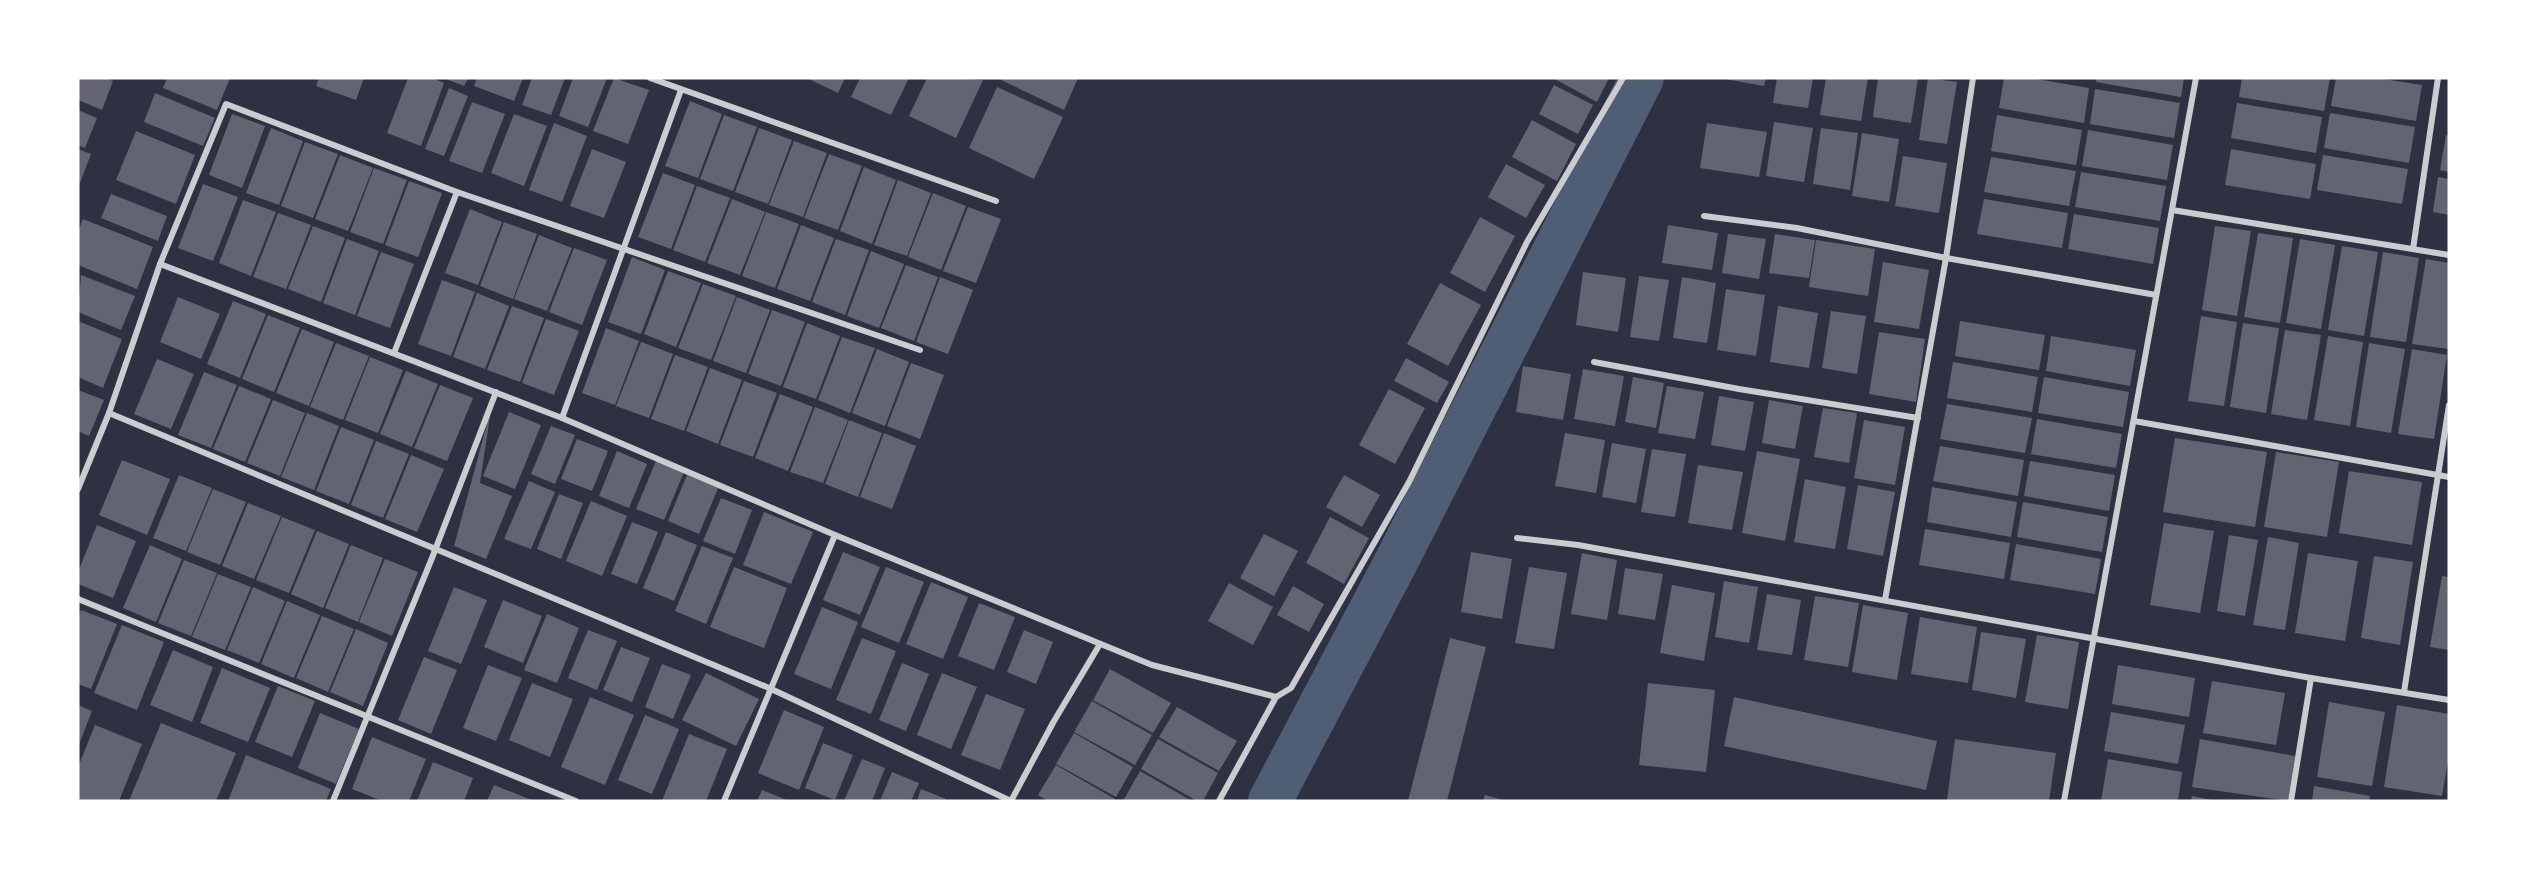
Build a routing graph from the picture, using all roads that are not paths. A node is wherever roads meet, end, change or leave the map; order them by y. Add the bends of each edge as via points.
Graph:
1 (650, 78) edge
2 (1623, 78) edge
3 (1973, 78) edge
4 (2196, 78) edge
5 (2438, 78) edge
6 (681, 90) junction
7 (457, 192) junction
8 (996, 201) dead end
9 (2172, 210) junction
10 (1704, 216) dead end
11 (2413, 249) junction
12 (625, 250) junction
13 (2449, 255) edge
14 (1946, 258) junction
15 (160, 264) junction
16 (2156, 295) junction
17 (920, 350) dead end
18 (394, 353) junction
19 (1594, 362) dead end
20 (495, 392) junction
21 (2449, 405) edge
22 (109, 412) junction
23 (562, 418) junction
24 (1917, 418) junction
25 (2134, 421) junction
26 (2437, 475) junction
27 (2449, 477) edge
28 (78, 489) edge
29 (835, 535) junction
30 (1517, 538) dead end
31 (435, 549) junction
32 (78, 599) edge
33 (1885, 600) junction
34 (2094, 638) junction
35 (1100, 644) junction
36 (2310, 678) junction
37 (768, 688) junction
38 (2404, 692) junction
39 (1276, 697) junction
40 (2449, 700) edge
41 (368, 716) junction
42 (333, 801) edge
43 (576, 801) edge
44 (724, 801) edge
45 (1011, 801) edge
46 (1219, 801) edge
47 (2064, 801) edge
48 (2291, 801) edge

1 - 6 street
2 - 39 street via 1527,242 1409,482 1291,688
3 - 14 street
4 - 9 street
5 - 11 street
6 - 8 street
6 - 12 street
7 - 12 street
7 - 15 street via 226,104
7 - 18 street
9 - 11 street
9 - 16 street
10 - 14 street via 1797,228
11 - 13 street
12 - 17 street
12 - 23 street
14 - 16 street
14 - 24 street
15 - 18 street
15 - 22 street
16 - 25 street
18 - 20 street
19 - 24 street
20 - 23 street
20 - 31 street
21 - 26 street
22 - 28 street
22 - 31 street
23 - 29 street
24 - 33 street
25 - 26 street
25 - 34 street
26 - 27 street
26 - 38 street
29 - 35 street
29 - 37 street
30 - 33 street via 1578,545
31 - 37 street
31 - 41 street
32 - 41 street
33 - 34 street
34 - 36 street
34 - 47 street
35 - 39 street via 1152,665
35 - 45 street
36 - 38 street
36 - 48 street
37 - 44 street
37 - 45 street
38 - 40 street
39 - 46 street
41 - 42 street
41 - 43 street

